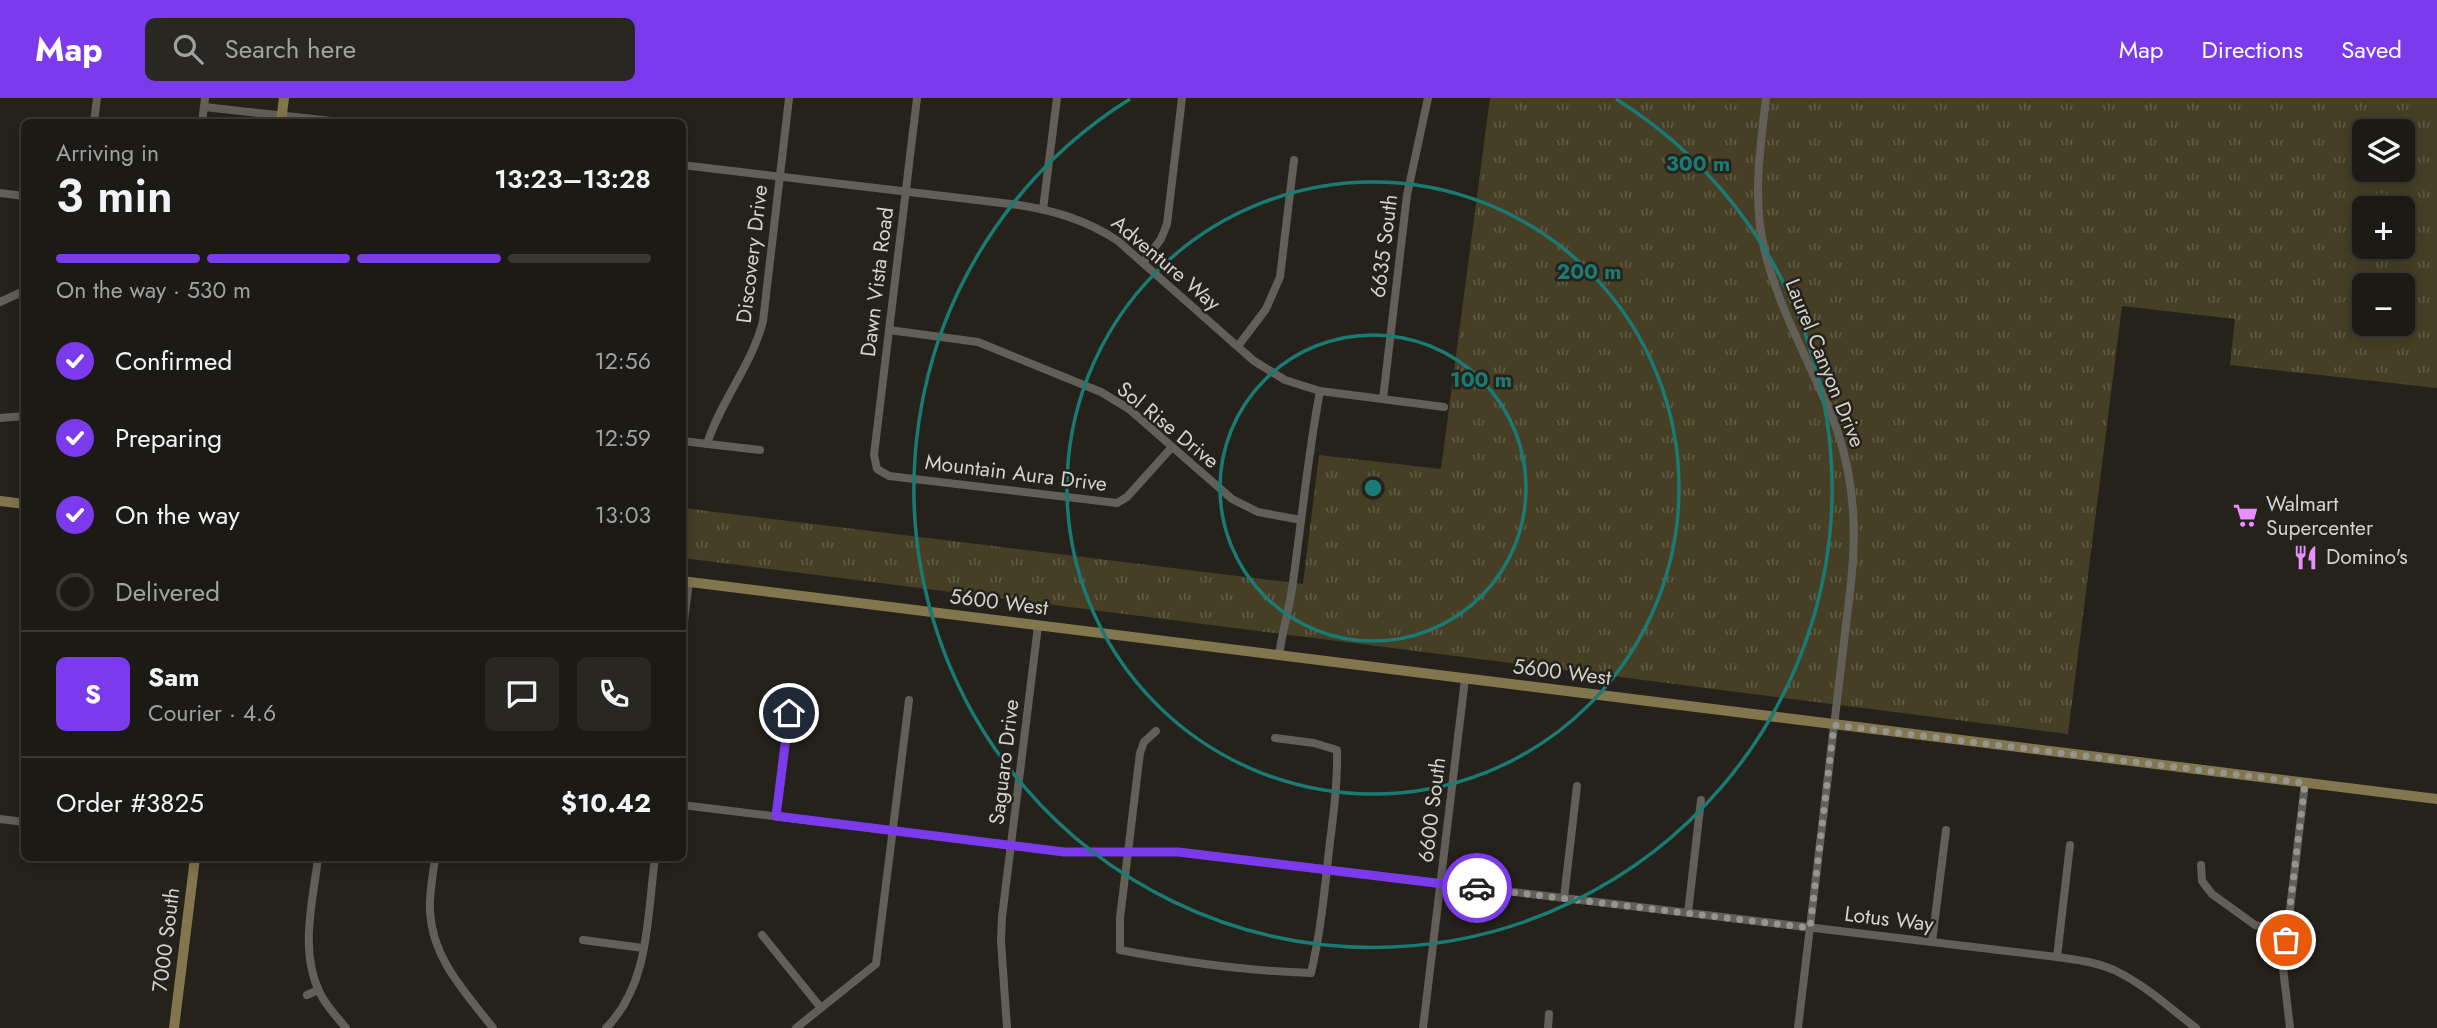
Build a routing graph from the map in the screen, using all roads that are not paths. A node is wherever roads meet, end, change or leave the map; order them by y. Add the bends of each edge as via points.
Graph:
1 (97, 98) edge
2 (284, 98) edge
3 (789, 98) edge
4 (917, 98) edge
5 (1057, 98) edge
6 (1182, 98) edge
7 (1428, 98) edge
8 (1766, 98) edge
9 (205, 103) edge
10 (94, 119) edge
11 (282, 119) edge
12 (1294, 160) dead end
13 (686, 165) edge
14 (780, 177) junction
15 (906, 192) junction
16 (0, 193) edge
17 (21, 196) edge
18 (1043, 209) junction
19 (1143, 263) junction
20 (21, 292) edge
21 (0, 302) edge
22 (889, 330) junction
23 (1238, 346) junction
24 (1320, 391) junction
25 (1383, 400) junction
26 (1444, 407) dead end
27 (21, 416) edge
28 (0, 418) edge
29 (686, 441) edge
30 (707, 444) junction
31 (1172, 447) junction
32 (760, 450) dead end
33 (877, 469) joint
34 (0, 501) edge
35 (21, 504) edge
36 (1301, 520) junction
37 (686, 582) edge
38 (1038, 626) junction
39 (1279, 656) junction
40 (1465, 679) junction
41 (793, 687) dead end
42 (909, 700) dead end
43 (1834, 725) junction
44 (1156, 731) dead end
45 (1275, 738) dead end
46 (2305, 783) junction
47 (1577, 786) dead end
48 (2437, 799) edge
49 (1701, 800) dead end
50 (686, 805) edge
51 (776, 816) junction
52 (0, 819) edge
53 (21, 822) edge
54 (893, 831) junction
55 (1946, 831) dead end
56 (1011, 845) junction
57 (2070, 845) dead end
58 (1127, 853) junction
59 (195, 861) edge
60 (318, 861) edge
61 (435, 861) edge
62 (654, 861) edge
63 (2201, 865) dead end
64 (1327, 870) junction
65 (1440, 883) junction
66 (1564, 898) junction
67 (1688, 913) junction
68 (1810, 928) junction
69 (2286, 932) junction
70 (762, 934) dead end
71 (583, 940) dead end
72 (1932, 942) junction
73 (643, 948) junction
74 (2057, 957) junction
75 (318, 990) junction
76 (307, 995) dead end
77 (821, 1008) junction
78 (1549, 1014) dead end
79 (174, 1028) edge
80 (346, 1028) edge
81 (493, 1028) edge
82 (606, 1028) edge
83 (796, 1028) edge
84 (1007, 1028) edge
85 (1423, 1028) edge
86 (1548, 1028) edge
87 (1798, 1028) edge
88 (2196, 1028) edge
89 (2290, 1028) edge

1 - 10 street
2 - 11 main road
3 - 14 street, Discovery Drive
4 - 15 street, Dawn Vista Road
5 - 18 street
6 - 19 street via 1167,224
7 - 25 street, 6635 South via 1407,195
8 - 43 street, Laurel Canyon Drive via 1757,180 1765,252 1838,433 1853,503 1853,561
9 - 11 street
12 - 23 street via 1279,277 1266,309
13 - 14 street, Adventure Way
14 - 15 street, Adventure Way
14 - 30 street, Discovery Drive via 763,321
15 - 18 street, Adventure Way
15 - 22 street, Dawn Vista Road
16 - 17 street
18 - 19 street, Adventure Way via 1096,227
19 - 23 street, Adventure Way
20 - 21 street
22 - 31 street, Sol Rise Drive via 991,346 1115,400
22 - 33 street, Dawn Vista Road via 874,459
23 - 24 street, Adventure Way via 1275,375
24 - 25 street, Adventure Way
24 - 36 street
25 - 26 street, Adventure Way
27 - 28 street
29 - 30 street
30 - 32 street
31 - 33 street, Mountain Aura Drive via 1117,503 889,476
31 - 36 street, Sol Rise Drive via 1238,503 1266,515
34 - 35 main road
36 - 39 street
37 - 38 main road, 5600 West
38 - 39 main road, 5600 West
38 - 56 street, Saguaro Drive
39 - 40 main road, 5600 West
40 - 43 main road, 5600 West
40 - 65 street, 6600 South
41 - 51 street
42 - 54 street
43 - 46 main road, 5600 West
43 - 68 street, Laurel Canyon Drive
44 - 58 street via 1140,752
45 - 64 street via 1337,750
46 - 48 main road, 5600 West
46 - 69 street
47 - 66 street
49 - 67 street
50 - 51 street, Lotus Way
51 - 54 street, Lotus Way
52 - 53 street
54 - 56 street, Lotus Way
54 - 77 street via 876,964
55 - 72 street
56 - 58 street, Lotus Way
56 - 84 street, Saguaro Drive via 1001,941
57 - 74 street
58 - 64 street, Lotus Way via 1178,852
58 - 64 street via 1120,950 1284,972 1311,973
59 - 79 main road, 7000 South
60 - 75 street via 308,951
61 - 81 street via 430,911 437,946 454,978
62 - 73 street
63 - 69 street via 2203,881 2212,894 2255,925
64 - 65 street, Lotus Way
65 - 66 street, Lotus Way
65 - 85 street, 6600 South
66 - 67 street, Lotus Way
67 - 68 street, Lotus Way
68 - 72 street, Lotus Way
68 - 87 street, Laurel Canyon Drive
69 - 89 street via 2283,980
70 - 77 street
71 - 73 street
72 - 74 street, Lotus Way
73 - 82 street via 632,993
74 - 88 street, Lotus Way via 2116,971
75 - 76 street
75 - 80 street
77 - 83 street
78 - 86 street

